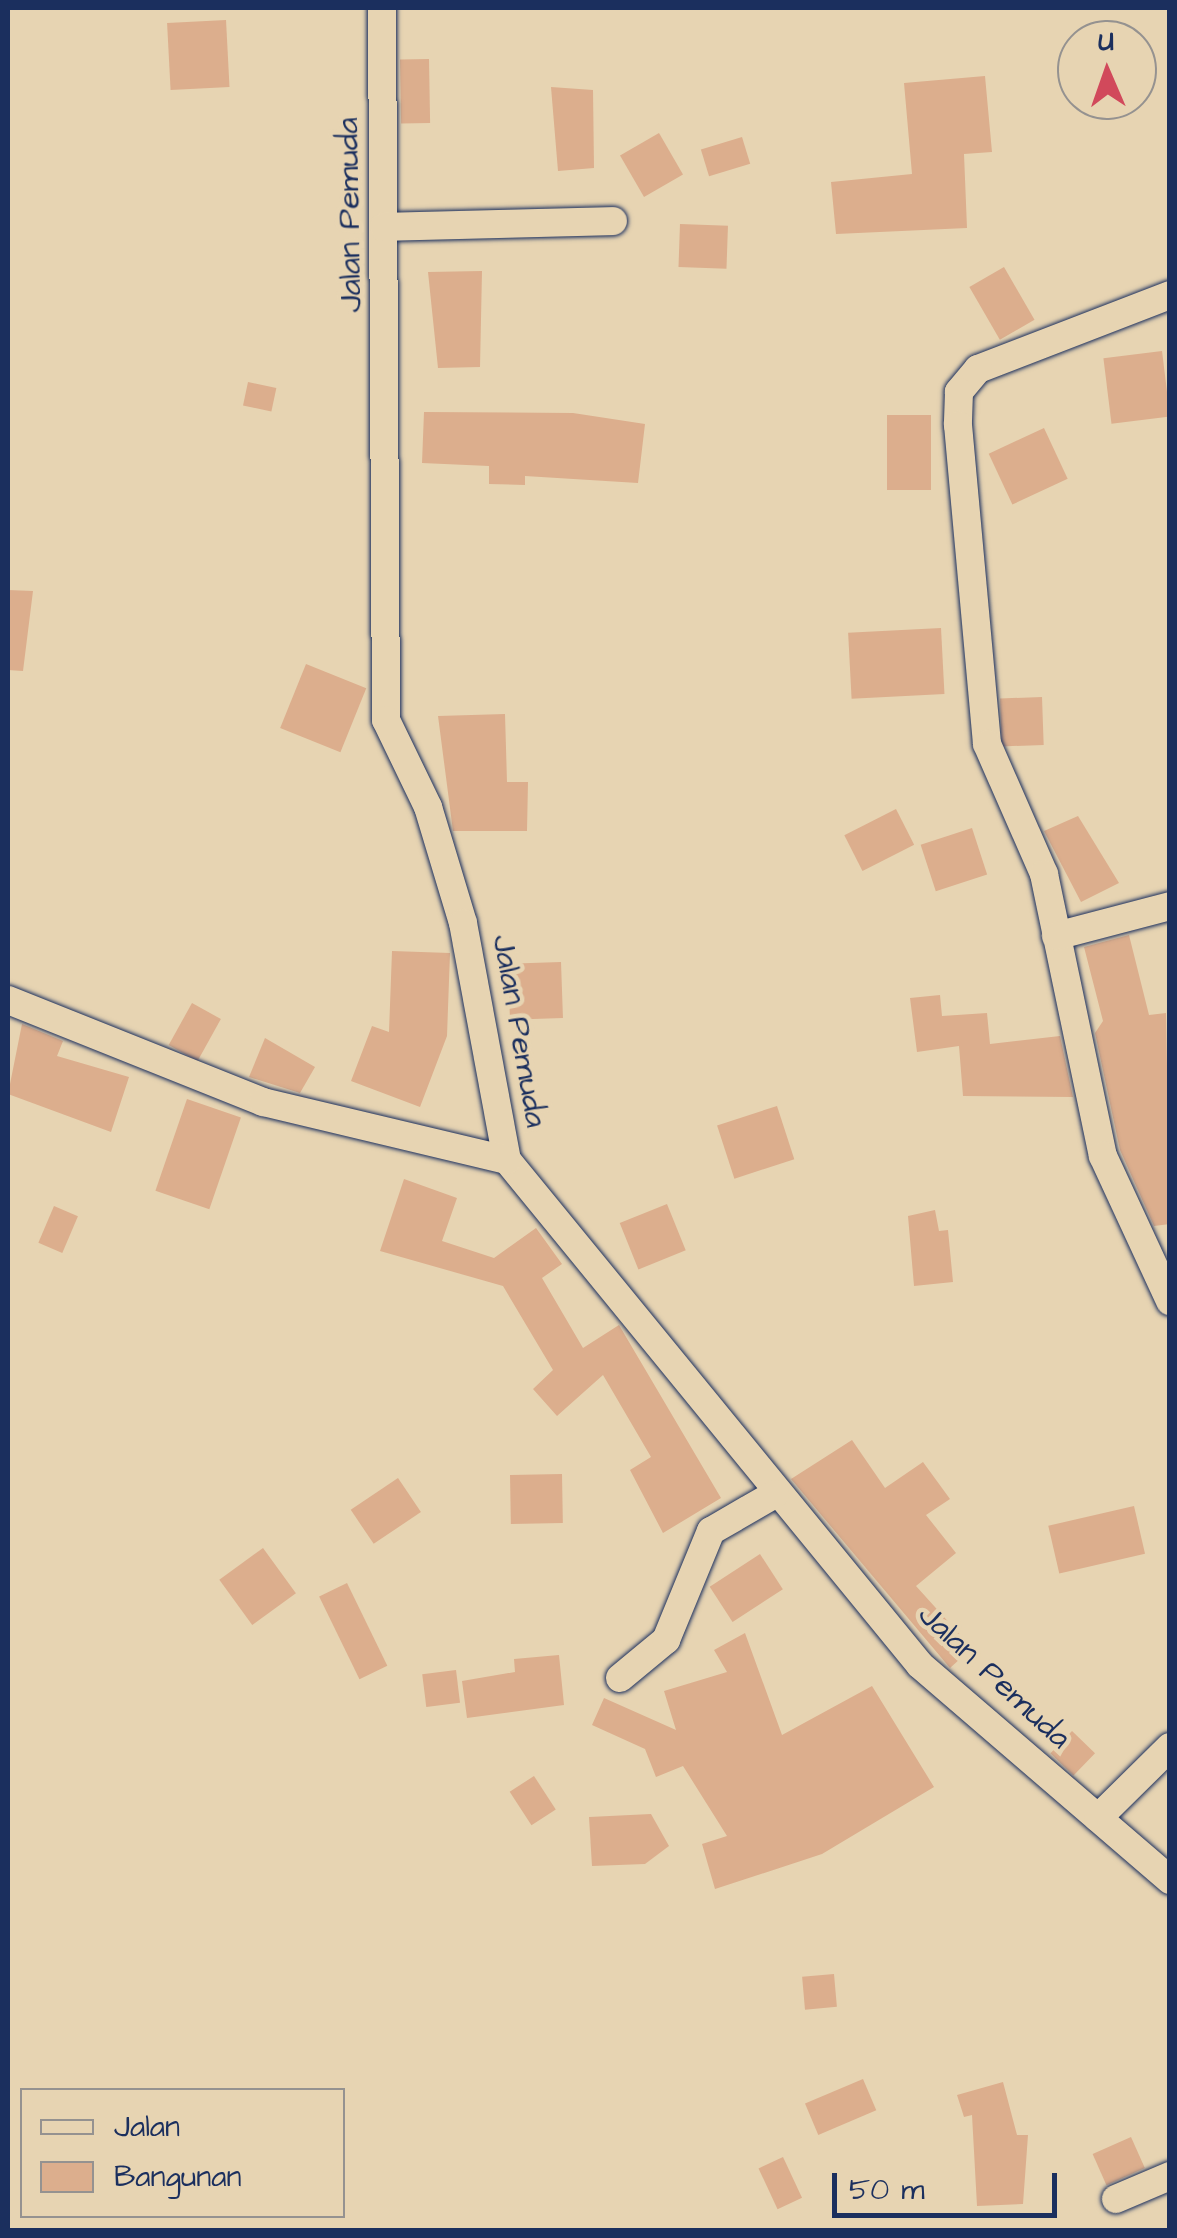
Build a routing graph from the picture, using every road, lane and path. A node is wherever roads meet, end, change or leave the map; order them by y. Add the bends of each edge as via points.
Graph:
1 (382, 8) edge
2 (613, 221) dead end
3 (384, 227) junction
4 (1170, 295) edge
5 (1170, 906) edge
6 (1056, 936) junction
7 (8, 1000) edge
8 (507, 1160) junction
9 (1170, 1301) edge
10 (775, 1494) junction
11 (620, 1678) dead end
12 (1170, 1746) edge
13 (1098, 1818) junction
14 (1170, 1880) edge
15 (1170, 2176) edge
16 (1116, 2199) dead end

1 - 3 street, Jalan Pemuda
2 - 3 street
3 - 8 street, Jalan Pemuda via 386,720 428,807 463,922
4 - 6 street via 993,361 959,392 987,744 1044,874
5 - 6 street
6 - 9 street via 1102,1156
7 - 8 street via 263,1102
8 - 10 street, Jalan Pemuda
10 - 11 street via 711,1532 666,1640
10 - 13 street, Jalan Pemuda via 920,1665
12 - 13 street
13 - 14 street, Jalan Pemuda
15 - 16 street

